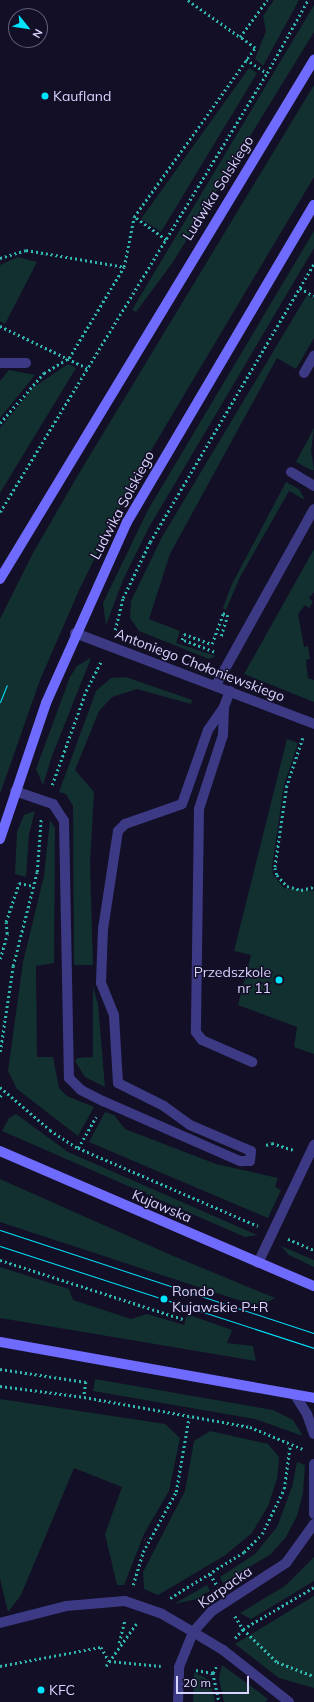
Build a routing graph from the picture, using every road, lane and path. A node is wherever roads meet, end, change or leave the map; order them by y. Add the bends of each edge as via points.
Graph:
1 (188, 0) edge
2 (267, 0) edge
3 (308, 0) edge
4 (240, 37) junction
5 (246, 59) junction
6 (314, 60) edge
7 (267, 73) junction
8 (314, 205) edge
9 (134, 217) junction
10 (166, 240) junction
11 (0, 258) edge
12 (314, 264) edge
13 (124, 267) junction
14 (300, 288) junction
15 (314, 296) edge
16 (0, 326) edge
17 (314, 356) edge
18 (69, 358) junction
19 (0, 363) edge
20 (26, 363) dead end
21 (87, 368) junction
22 (304, 373) dead end
23 (0, 423) edge
24 (291, 472) dead end
25 (314, 486) edge
26 (314, 508) edge
27 (0, 512) edge
28 (0, 579) edge
29 (75, 633) junction
30 (113, 634) dead end
31 (216, 653) junction
32 (104, 656) dead end
33 (231, 658) junction
34 (216, 686) junction
35 (230, 691) junction
36 (224, 707) junction
37 (314, 724) edge
38 (303, 738) dead end
39 (51, 789) dead end
40 (15, 791) junction
41 (42, 816) dead end
42 (0, 839) edge
43 (33, 886) junction
44 (314, 887) edge
45 (0, 959) edge
46 (0, 1052) edge
47 (252, 1062) dead end
48 (0, 1087) edge
49 (2, 1092) junction
50 (0, 1097) edge
51 (100, 1111) dead end
52 (314, 1145) edge
53 (78, 1148) junction
54 (0, 1151) edge
55 (251, 1151) junction
56 (296, 1151) dead end
57 (263, 1228) dead end
58 (281, 1236) dead end
59 (314, 1250) edge
60 (0, 1260) edge
61 (258, 1263) junction
62 (314, 1286) edge
63 (183, 1319) dead end
64 (0, 1342) edge
65 (0, 1369) edge
66 (0, 1386) edge
67 (295, 1394) junction
68 (84, 1397) junction
69 (314, 1398) edge
70 (189, 1417) junction
71 (314, 1434) edge
72 (290, 1446) junction
73 (306, 1450) dead end
74 (314, 1464) edge
75 (314, 1514) edge
76 (314, 1524) edge
77 (210, 1574) junction
78 (218, 1587) dead end
79 (314, 1587) edge
80 (166, 1600) dead end
81 (129, 1602) junction
82 (150, 1609) junction
83 (235, 1615) dead end
84 (0, 1623) edge
85 (243, 1629) junction
86 (193, 1632) junction
87 (119, 1644) junction
88 (109, 1661) junction
89 (0, 1666) edge
90 (106, 1666) dead end
91 (214, 1673) dead end
92 (314, 1676) edge
93 (178, 1702) edge
94 (219, 1702) edge
95 (289, 1702) edge

1 - 4 path
2 - 4 path
3 - 7 path
4 - 5 path via 255,48
5 - 7 path
5 - 9 path
6 - 28 street, Ludwika Solskiego via 204,236
7 - 10 path
8 - 29 street, Ludwika Solskiego via 156,469
9 - 10 path
9 - 13 path
10 - 21 path
11 - 13 path via 26,250
12 - 14 path
13 - 18 path
14 - 15 path
14 - 30 path via 150,542 123,598
16 - 18 path via 58,357
17 - 22 street
18 - 21 path
18 - 23 path via 44,373
19 - 20 street
21 - 27 path
24 - 25 street
26 - 33 street
29 - 34 street, Antoniego Chołoniewskiego
29 - 40 street, Ludwika Solskiego
31 - 31 path via 182,640 184,634 212,644 223,613 228,615
31 - 33 path
32 - 39 path via 86,691
33 - 34 street
34 - 35 street, Antoniego Chołoniewskiego
35 - 36 street
35 - 37 street, Antoniego Chołoniewskiego
36 - 47 street via 223,735 200,810 196,1032 202,1040
36 - 55 street via 208,730 182,804 125,824 118,832 103,929 101,983 114,1015 118,1083 164,1106 190,1125
38 - 44 path via 287,786 275,868 277,875 287,886 301,890
40 - 42 street, Ludwika Solskiego
40 - 55 street via 53,804 64,821 69,1078 81,1090 103,1101 240,1160 250,1161
41 - 43 path
43 - 45 path via 19,882 6,922 7,934
43 - 46 path via 13,966
48 - 49 path
49 - 50 path
49 - 53 path
51 - 53 path
52 - 61 street
53 - 57 path
54 - 61 street, Kujawska
55 - 56 path via 272,1143
58 - 59 path
60 - 63 path
61 - 62 street, Kujawska
64 - 67 street
65 - 68 path via 86,1382
66 - 68 path
67 - 69 street
67 - 71 street via 308,1414
68 - 70 path
70 - 72 path via 250,1427
70 - 81 path via 181,1475 170,1504 143,1552
72 - 73 path
72 - 77 path via 284,1489 267,1527 244,1552
74 - 75 street
76 - 86 street, Karpacka via 286,1563 212,1611
77 - 78 path
77 - 80 path
79 - 85 path
81 - 82 street
81 - 84 street via 98,1601 66,1606
81 - 87 path
82 - 86 street
82 - 87 path
83 - 85 path
85 - 92 path via 278,1662
86 - 93 street via 180,1667
86 - 95 street via 223,1650
87 - 88 path
88 - 89 path via 101,1647
88 - 90 path
91 - 94 path

